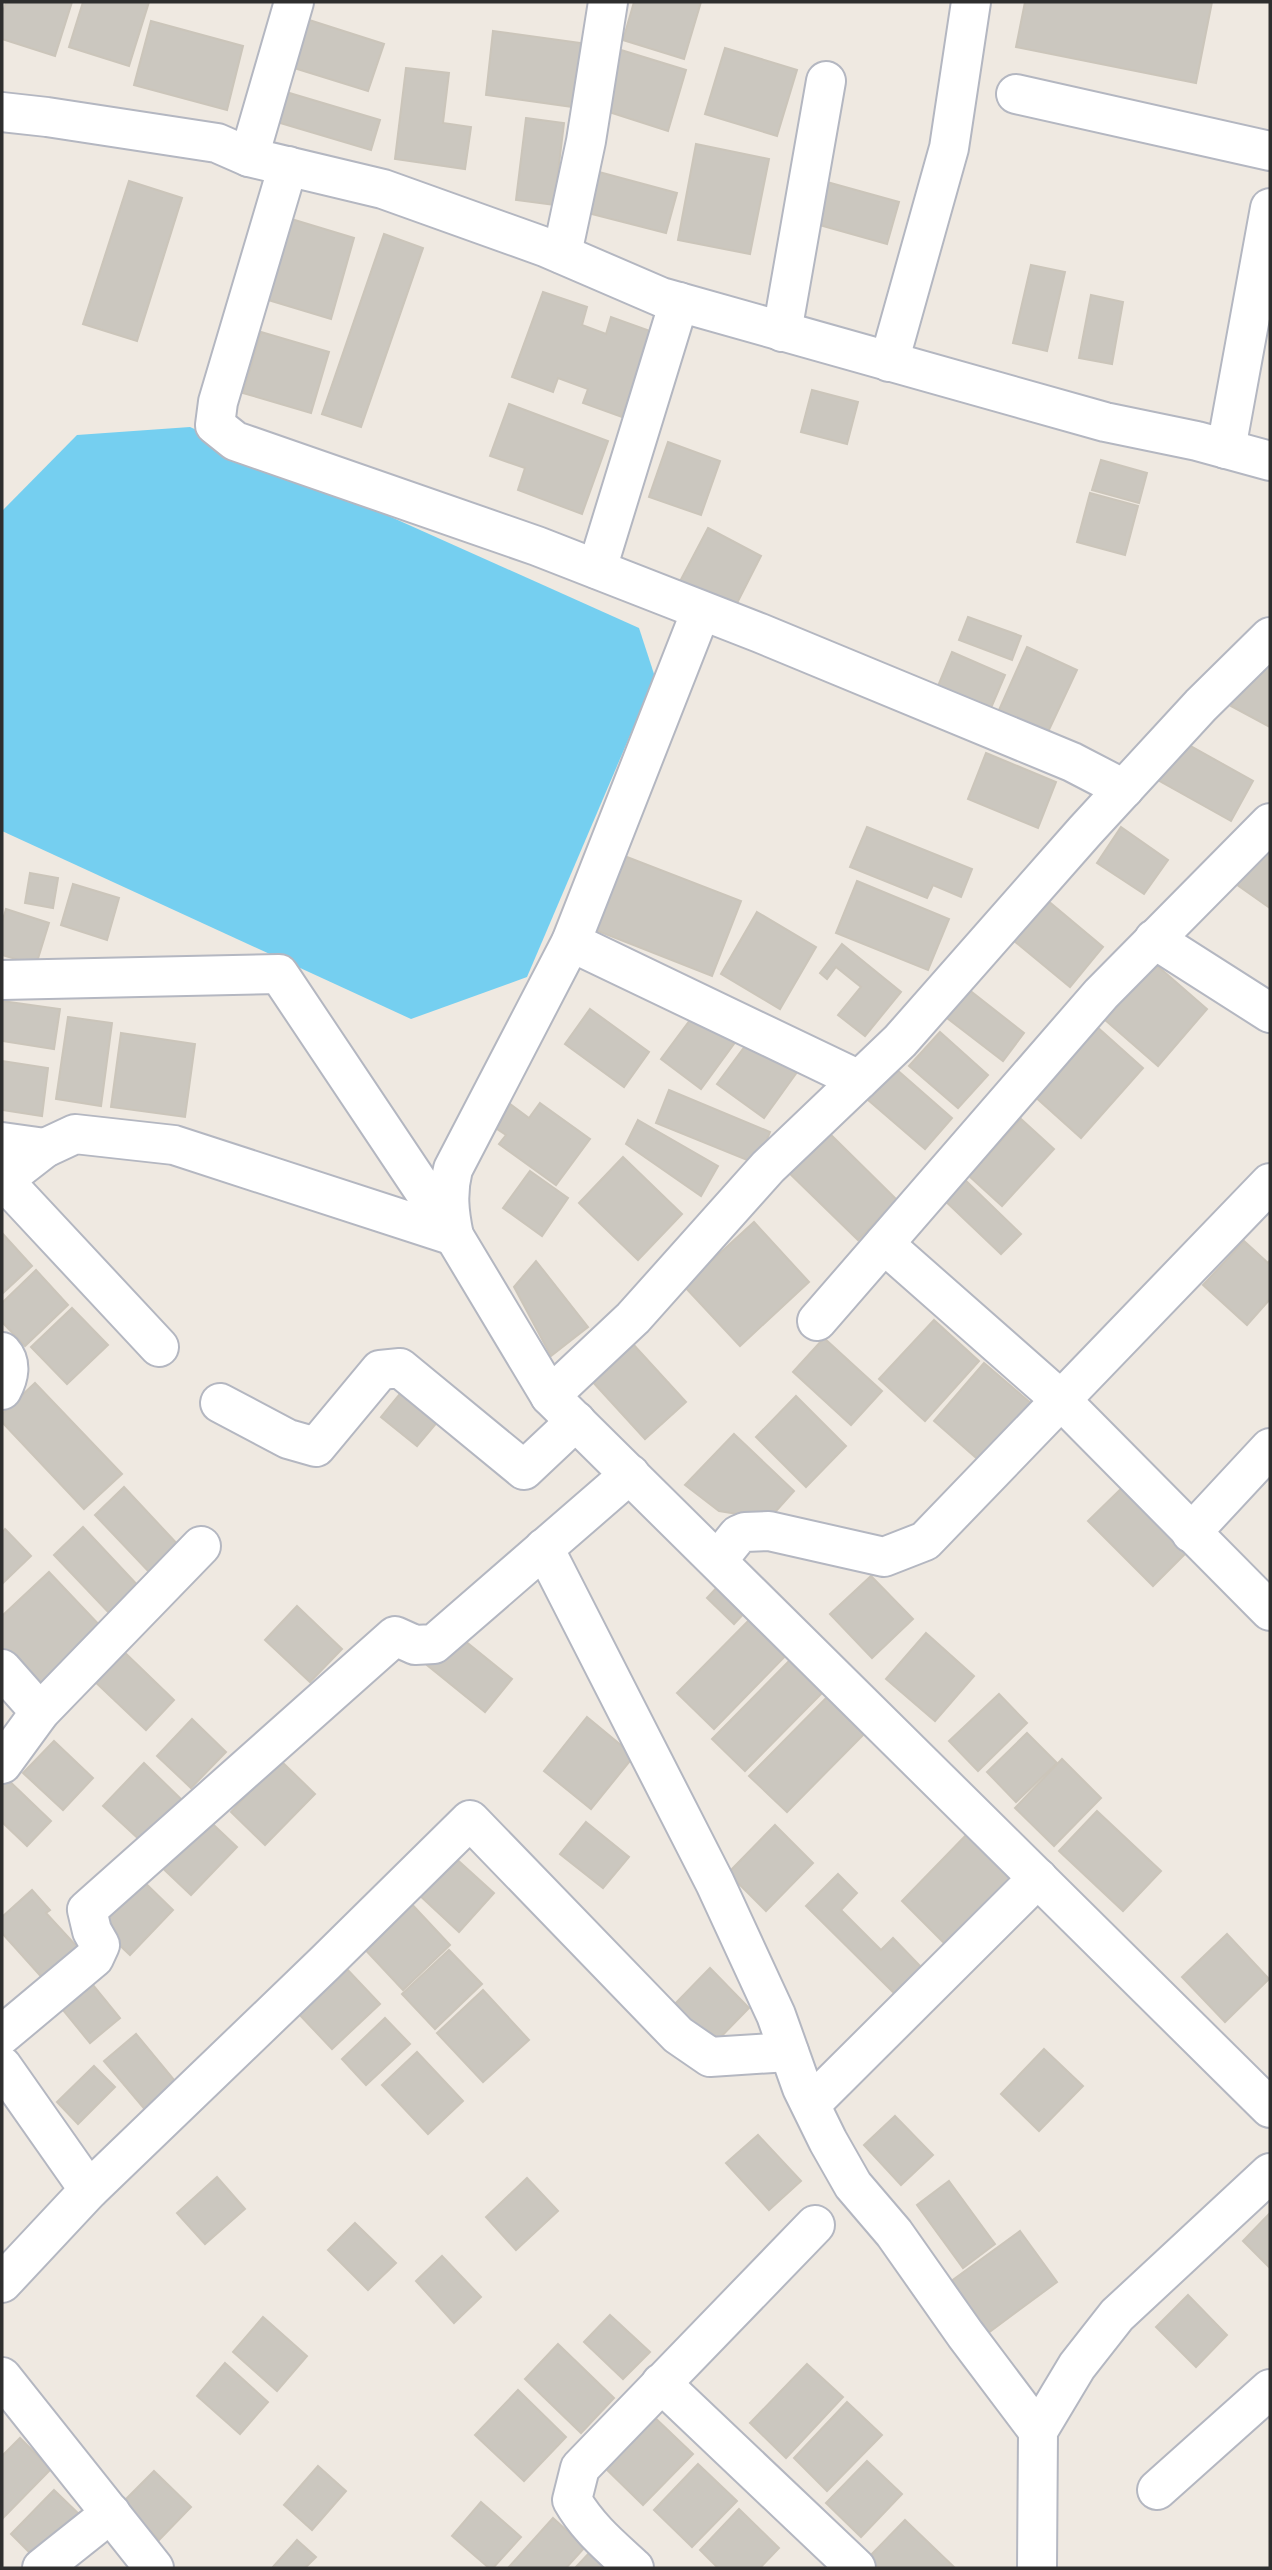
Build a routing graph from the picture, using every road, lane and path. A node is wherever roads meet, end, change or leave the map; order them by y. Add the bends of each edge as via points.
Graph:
1 (294, 2) edge
2 (608, 2) edge
3 (971, 2) edge
4 (826, 80) dead end
5 (1016, 94) dead end
6 (2, 112) edge
7 (1270, 151) edge
8 (249, 157) junction
9 (288, 166) junction
10 (1270, 208) edge
11 (562, 254) junction
12 (679, 302) junction
13 (782, 332) junction
14 (889, 362) junction
15 (1226, 449) junction
16 (1270, 461) edge
17 (597, 569) junction
18 (701, 611) junction
19 (1270, 637) edge
20 (1124, 789) junction
21 (1270, 823) edge
22 (1154, 939) junction
23 (571, 942) junction
24 (2, 979) edge
25 (1270, 1013) edge
26 (859, 1080) junction
27 (2, 1142) edge
28 (45, 1148) junction
29 (1270, 1183) edge
30 (4, 1185) edge
31 (454, 1236) junction
32 (884, 1244) junction
33 (817, 1321) dead end
34 (159, 1347) dead end
35 (2, 1352) edge
36 (2, 1390) edge
37 (1061, 1400) junction
38 (220, 1403) dead end
39 (563, 1408) junction
40 (1270, 1448) edge
41 (630, 1474) junction
42 (1191, 1533) junction
43 (201, 1546) dead end
44 (544, 1548) junction
45 (718, 1560) junction
46 (1270, 1611) edge
47 (2, 1669) edge
48 (40, 1712) junction
49 (2, 1764) edge
50 (1038, 1878) junction
51 (2, 2035) edge
52 (789, 2052) junction
53 (2, 2066) edge
54 (811, 2104) junction
55 (1270, 2108) edge
56 (1270, 2173) edge
57 (89, 2190) junction
58 (815, 2225) dead end
59 (2, 2283) edge
60 (2, 2377) edge
61 (661, 2383) junction
62 (1270, 2389) edge
63 (1038, 2431) junction
64 (1157, 2490) dead end
65 (111, 2513) junction
66 (42, 2568) edge
67 (154, 2568) edge
68 (634, 2568) edge
69 (856, 2568) edge
70 (1037, 2568) edge

1 - 8 street
2 - 11 street
3 - 14 street via 949,148
4 - 13 street
5 - 7 street
6 - 8 street via 217,143
8 - 9 street
9 - 11 street via 383,189
9 - 17 street via 215,425 235,441
10 - 15 street
11 - 12 street
12 - 13 street
12 - 17 street
13 - 14 street
14 - 15 street via 1105,422
15 - 16 street
17 - 18 street
18 - 20 street via 1039,748
18 - 23 street
19 - 20 street
20 - 26 street via 900,1041
21 - 22 street
22 - 25 street
22 - 32 street
23 - 26 street
23 - 31 street via 453,1169 448,1205
24 - 31 street via 279,974
26 - 39 street via 768,1167 633,1318
27 - 28 street
28 - 30 street
28 - 31 street via 75,1134 174,1144
29 - 37 street
30 - 34 street
31 - 39 street
32 - 33 street
32 - 37 street
35 - 36 street via 10,1371
37 - 42 street
37 - 45 street via 925,1541 884,1557 769,1531 745,1532
38 - 39 street via 288,1439 316,1447 380,1370 400,1368 524,1470
39 - 41 street
40 - 42 street
41 - 44 street
41 - 45 street
42 - 46 street
43 - 48 street
44 - 51 street via 434,1644 415,1646 395,1636 97,1901 87,1910 100,1945 94,1958
44 - 52 street via 715,1884
45 - 50 street
47 - 48 street
48 - 49 street
50 - 54 street
50 - 55 street
52 - 54 street
52 - 57 street via 710,2057 678,2035 470,1819
53 - 57 street
54 - 63 street via 853,2185 894,2233
56 - 63 street via 1117,2315 1077,2367
57 - 59 street
58 - 61 street
60 - 65 street
61 - 68 street via 580,2468 572,2500 597,2535
61 - 69 street
62 - 64 street
63 - 70 street
65 - 66 street
65 - 67 street

